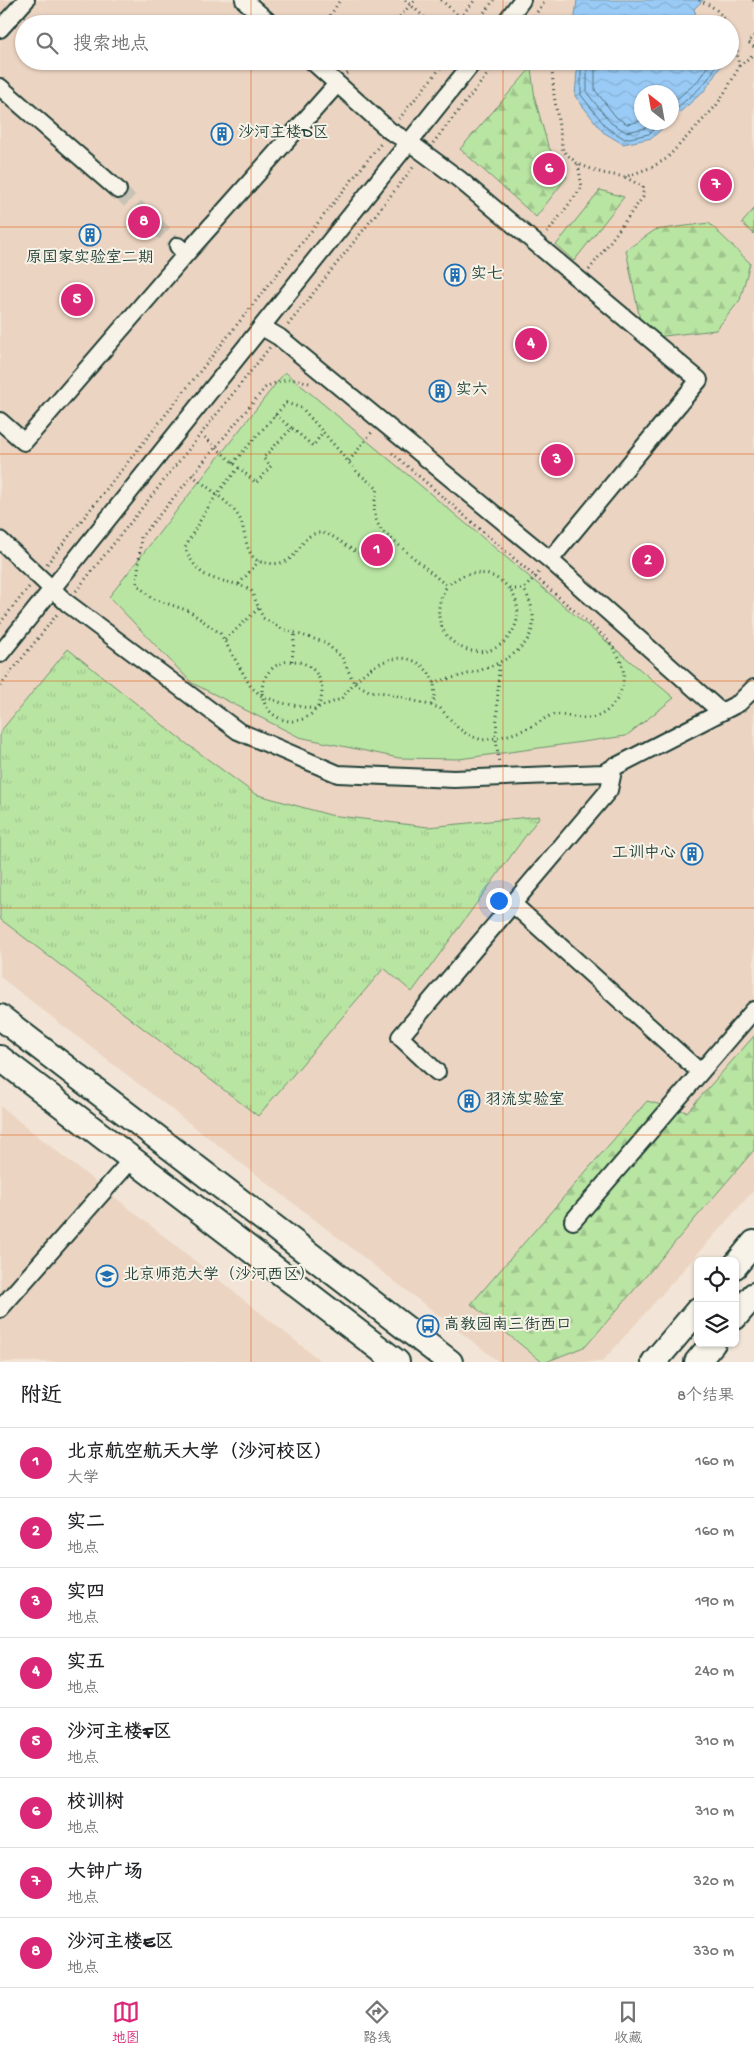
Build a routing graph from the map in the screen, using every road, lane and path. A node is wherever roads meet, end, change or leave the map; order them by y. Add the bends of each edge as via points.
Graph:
1 (26, 0) edge
2 (244, 0) edge
3 (340, 0) edge
4 (405, 0) edge
5 (415, 0) edge
6 (440, 0) edge
7 (475, 0) edge
8 (494, 0) edge
9 (522, 0) edge
10 (546, 0) edge
11 (698, 0) edge
12 (411, 5) junction
13 (261, 15) edge
14 (331, 15) edge
15 (402, 15) edge
16 (422, 15) edge
17 (458, 15) edge
18 (462, 15) edge
19 (482, 15) edge
20 (511, 15) edge
21 (535, 15) edge
22 (722, 15) edge
23 (0, 29) edge
24 (754, 36) edge
25 (754, 47) edge
26 (754, 54) edge
27 (739, 67) edge
28 (326, 70) edge
29 (350, 70) edge
30 (439, 70) edge
31 (467, 70) edge
32 (491, 70) edge
33 (552, 70) edge
34 (737, 70) edge
35 (341, 80) junction
36 (0, 87) edge
37 (390, 131) junction
38 (409, 142) junction
39 (425, 154) junction
40 (578, 164) junction
41 (625, 177) junction
42 (118, 190) tunnel mouth
43 (538, 245) junction
44 (581, 281) junction
45 (262, 327) junction
46 (278, 337) junction
47 (315, 386) dead end
48 (275, 414) junction
49 (0, 420) edge
50 (381, 421) junction
51 (292, 428) junction
52 (364, 428) dead end
53 (323, 432) junction
54 (201, 434) junction
55 (371, 434) junction
56 (378, 440) dead end
57 (216, 447) junction
58 (386, 447) dead end
59 (349, 461) junction
60 (233, 463) junction
61 (239, 468) junction
62 (192, 475) junction
63 (216, 496) junction
64 (390, 538) junction
65 (0, 540) edge
66 (550, 560) junction
67 (259, 561) junction
68 (38, 576) junction
69 (535, 577) junction
70 (239, 584) junction
71 (447, 586) junction
72 (53, 588) junction
73 (524, 589) junction
74 (510, 590) junction
75 (67, 603) junction
76 (260, 607) junction
77 (0, 624) edge
78 (294, 631) junction
79 (225, 640) junction
80 (0, 654) edge
81 (292, 661) junction
82 (499, 663) junction
83 (434, 682) junction
84 (354, 683) junction
85 (0, 686) edge
86 (754, 688) edge
87 (262, 696) junction
88 (430, 706) junction
89 (318, 707) junction
90 (721, 712) junction
91 (496, 738) junction
92 (614, 766) junction
93 (501, 777) junction
94 (512, 904) junction
95 (754, 1010) edge
96 (0, 1017) edge
97 (0, 1058) edge
98 (437, 1072) dead end
99 (700, 1072) junction
100 (132, 1159) junction
101 (573, 1221) dead end
102 (754, 1243) edge
103 (739, 1261) edge
104 (754, 1295) edge
105 (0, 1309) edge
106 (739, 1312) edge
107 (694, 1315) edge
108 (709, 1347) edge
109 (397, 1362) edge
110 (450, 1362) edge
111 (654, 1362) edge
112 (697, 1362) edge

1 - 23 street
2 - 13 street
3 - 14 path
4 - 12 path
5 - 12 path
6 - 17 path
7 - 18 path
8 - 19 path
9 - 20 street
10 - 21 path
11 - 22 path
12 - 15 path
12 - 16 path
24 - 25 path via 748,42
26 - 27 path
28 - 35 street
29 - 35 path
30 - 37 path
31 - 38 street
32 - 39 path
33 - 40 path via 563,151
34 - 41 path via 716,106 666,159
35 - 37 street
35 - 49 street via 182,250 24,442
36 - 42 street
37 - 38 street
37 - 68 path
38 - 39 street
38 - 45 street
39 - 43 street
39 - 46 path
40 - 41 path
40 - 43 path via 582,187
41 - 44 path via 643,187 643,197
43 - 44 street
44 - 66 street via 699,380
45 - 46 street
45 - 72 street
46 - 50 street
46 - 54 path
47 - 57 path via 305,381 287,380 265,388
48 - 51 path
48 - 53 path via 286,402 302,408
48 - 60 path
50 - 55 path
50 - 66 street
51 - 53 path via 313,446
51 - 61 path via 263,458 271,466 256,483
52 - 55 path
53 - 59 path
54 - 57 path
54 - 75 path
55 - 56 path
55 - 59 path
57 - 60 path
57 - 62 path
58 - 69 path
59 - 64 path via 378,489 374,515 377,524
60 - 61 path
61 - 63 path
62 - 63 path
62 - 79 path via 141,536 137,584 151,598 189,611
63 - 67 path via 236,512 250,554
63 - 70 path via 184,548 198,571 212,579
64 - 67 path via 374,555 354,550 328,534 318,533 306,538 292,559 281,564
64 - 71 path
65 - 68 street
66 - 69 path
66 - 90 street
67 - 70 path
68 - 72 street
68 - 77 path
69 - 73 path
69 - 91 path via 606,638 622,663 622,686 609,710 595,717 553,715 513,735
70 - 76 path via 251,590
71 - 74 path via 464,574 476,572 500,579
71 - 74 path via 438,606 438,618 447,638 474,652 494,648 507,639 516,622 516,604
72 - 75 street
72 - 80 street
73 - 74 path
73 - 82 path via 532,602 532,634 520,651
75 - 85 path
75 - 93 street via 238,731 338,774 454,779
76 - 78 path via 263,618
76 - 79 path
78 - 81 path
78 - 84 path via 324,642 342,657
79 - 87 path via 251,687
81 - 87 path via 279,664 269,672 263,683
81 - 89 path via 304,663 315,670 323,694
82 - 83 path
82 - 91 path
83 - 84 path via 428,669 415,662 389,659 365,671
83 - 88 path via 435,699
84 - 88 path
84 - 89 path via 342,699
86 - 90 street via 739,703
87 - 89 path via 300,708
87 - 89 path via 266,707 286,721 299,721
88 - 91 path via 440,708 468,735 482,740
90 - 92 street
91 - 93 path
92 - 93 street via 602,772
92 - 94 street via 610,790
94 - 98 street via 400,1036
94 - 99 street
95 - 99 street
96 - 110 street
97 - 100 street
99 - 101 street
100 - 105 street
100 - 109 street
102 - 103 street
104 - 106 street
107 - 111 street
108 - 112 street

